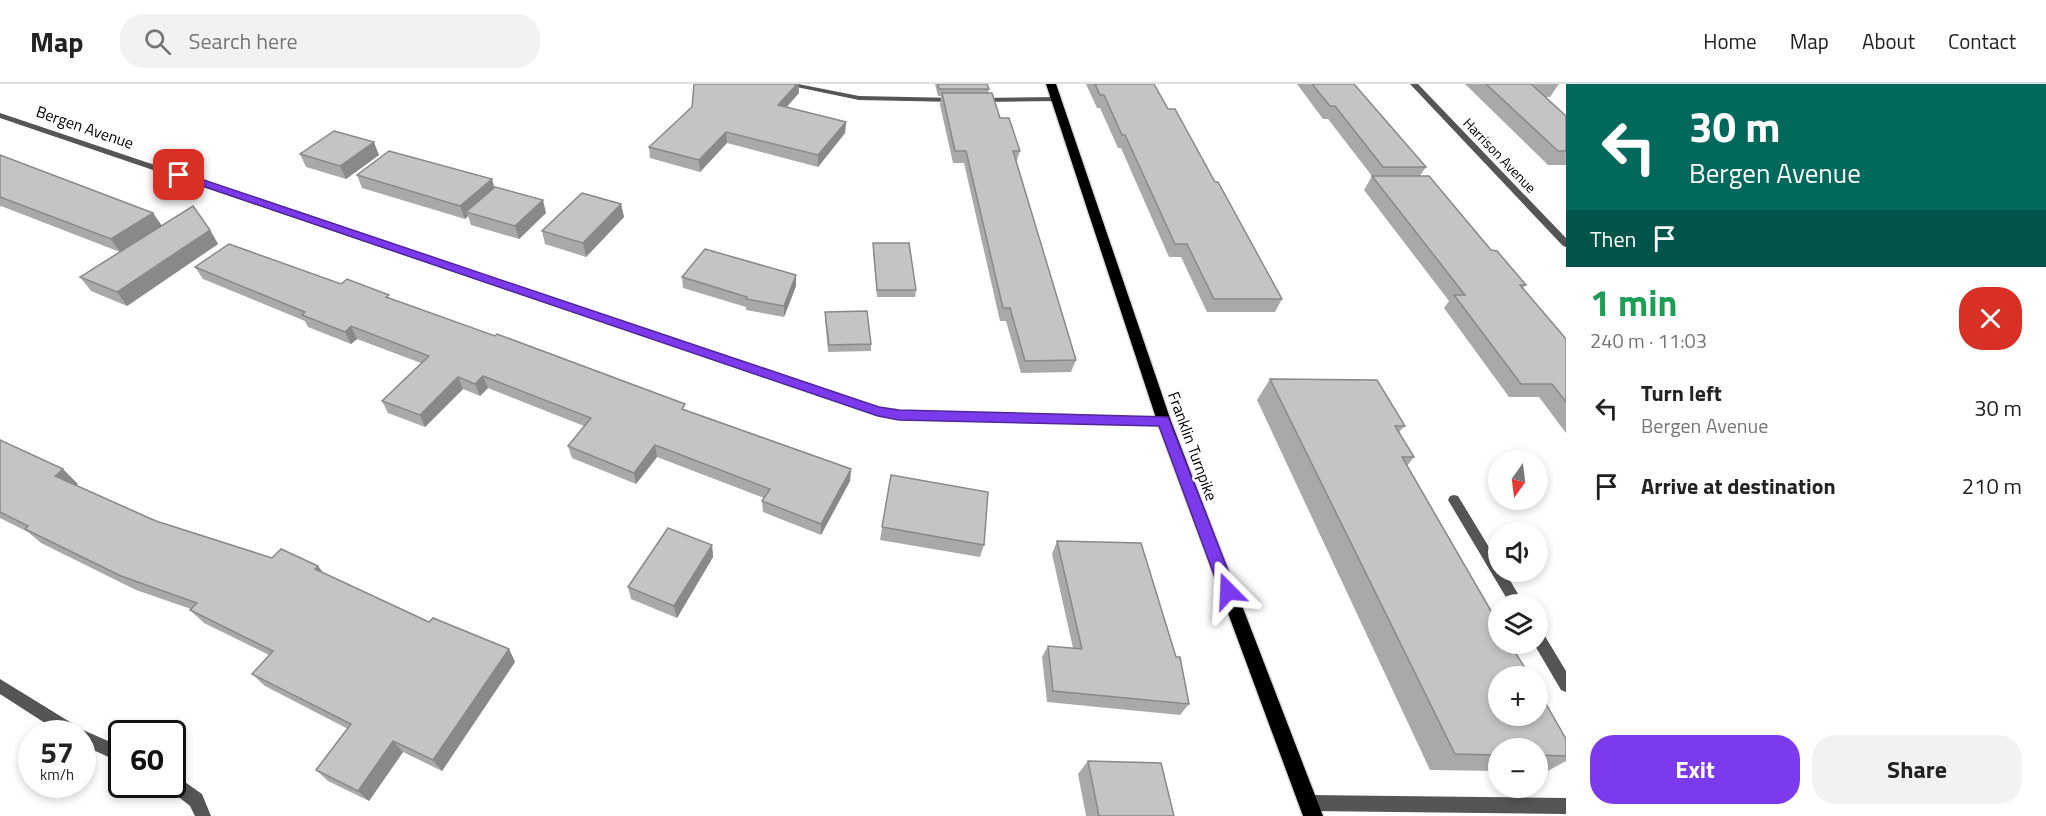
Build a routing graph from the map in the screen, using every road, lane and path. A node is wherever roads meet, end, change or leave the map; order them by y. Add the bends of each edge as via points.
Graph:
1 (786, 84) edge
2 (1051, 84) edge
3 (1413, 84) edge
4 (1057, 99) junction
5 (0, 115) edge
6 (1566, 244) edge
7 (1164, 421) junction
8 (1454, 500) dead end
9 (1511, 594) edge
10 (1547, 654) edge
11 (0, 686) edge
12 (1566, 686) edge
13 (55, 720) edge
14 (186, 792) edge
15 (1566, 806) edge
16 (1311, 810) edge
17 (203, 816) edge

1 - 4 street via 823,93 891,100
2 - 4 main road, Franklin Turnpike
3 - 6 street, Harrison Avenue
4 - 7 main road, Franklin Turnpike
5 - 7 street, Bergen Avenue via 878,411 910,416
7 - 16 main road, Franklin Turnpike
8 - 9 street
10 - 12 street
11 - 13 street
14 - 17 street via 196,800
15 - 16 street

